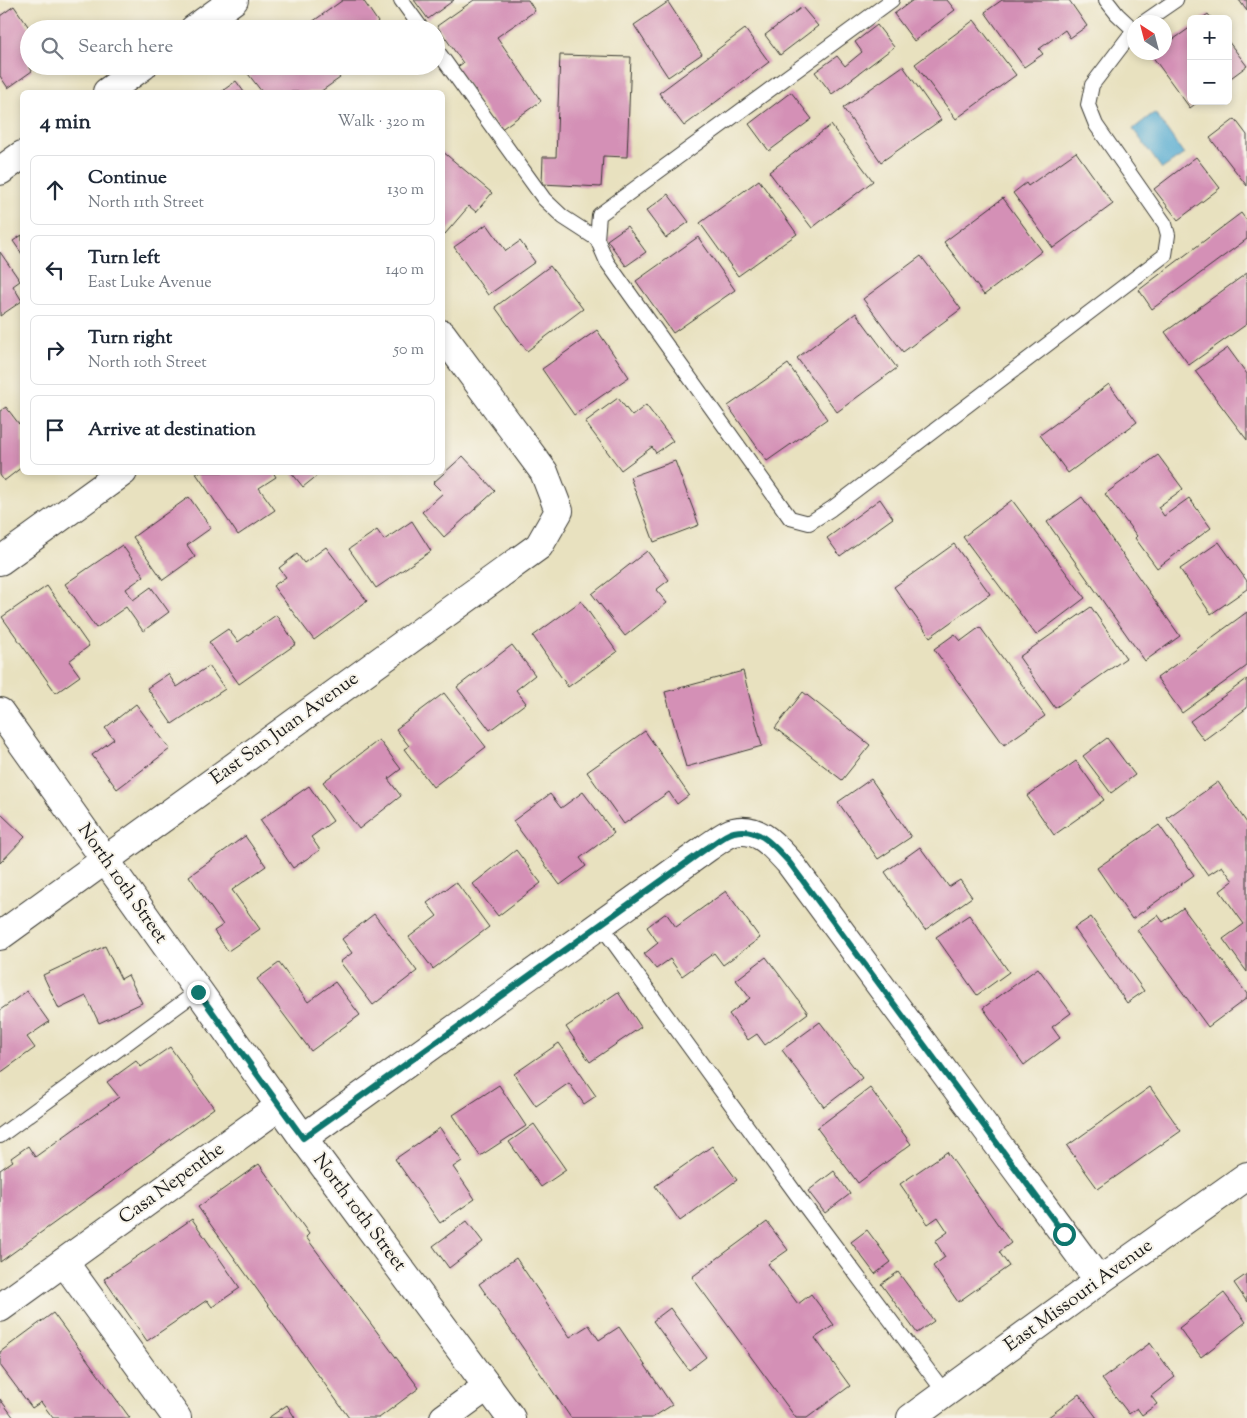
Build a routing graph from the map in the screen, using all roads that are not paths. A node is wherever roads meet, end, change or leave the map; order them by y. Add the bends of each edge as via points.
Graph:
1 (234, 0) edge
2 (401, 0) edge
3 (892, 0) edge
4 (1106, 0) edge
5 (1176, 0) edge
6 (1154, 15) edge
7 (206, 20) edge
8 (415, 20) edge
9 (1127, 23) edge
10 (1127, 39) edge
11 (445, 62) edge
12 (131, 75) edge
13 (110, 90) edge
14 (20, 156) edge
15 (0, 171) edge
16 (597, 239) junction
17 (445, 338) edge
18 (119, 475) edge
19 (0, 561) edge
20 (0, 712) edge
21 (104, 860) junction
22 (600, 924) junction
23 (0, 936) edge
24 (198, 992) junction
25 (280, 1106) junction
26 (0, 1136) edge
27 (303, 1138) junction
28 (1247, 1176) edge
29 (64, 1262) junction
30 (1099, 1281) junction
31 (0, 1308) edge
32 (488, 1386) junction
33 (945, 1393) junction
34 (177, 1418) edge
35 (444, 1418) edge
36 (511, 1418) edge
37 (911, 1418) edge

1 - 7 street
2 - 8 lane
3 - 16 lane via 599,215
4 - 9 lane
5 - 6 lane
10 - 16 lane via 1092,85 1088,105 1096,125 1165,224 1168,235 1165,255 809,522 790,518 607,262
11 - 16 lane via 544,199 562,217
12 - 13 street
14 - 15 street
17 - 21 street, East San Juan Avenue via 544,472 559,511 539,546
18 - 19 street
20 - 21 street, North 10th Street
21 - 23 street, East San Juan Avenue
21 - 24 street, North 10th Street
22 - 27 street
22 - 30 street via 733,832 752,831 771,842
22 - 33 lane
24 - 25 street, North 10th Street
24 - 26 lane
25 - 27 street, North 10th Street
25 - 29 street, Casa Nepenthe
27 - 32 street, North 10th Street
28 - 30 street, East Missouri Avenue
29 - 31 street, Casa Nepenthe
29 - 34 street
30 - 33 street, East Missouri Avenue
32 - 35 street
32 - 36 street, North 10th Street
33 - 37 street, East Missouri Avenue

